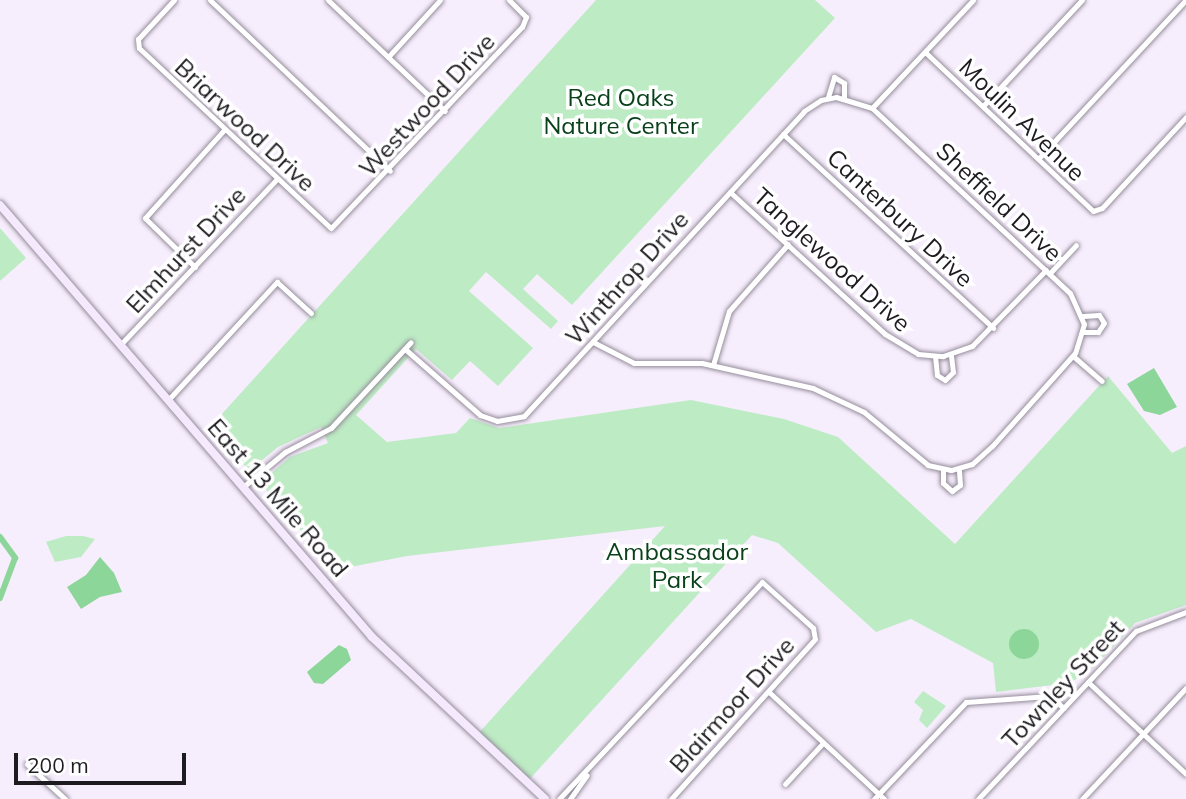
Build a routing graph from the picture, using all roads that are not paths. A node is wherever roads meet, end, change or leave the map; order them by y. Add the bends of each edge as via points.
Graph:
1 (174, 0) edge
2 (210, 0) edge
3 (440, 0) edge
4 (509, 0) edge
5 (973, 0) edge
6 (1082, 0) edge
7 (1186, 0) edge
8 (331, 1) edge
9 (925, 52) junction
10 (388, 57) junction
11 (828, 97) junction
12 (845, 97) junction
13 (983, 106) junction
14 (872, 108) junction
15 (445, 111) junction
16 (1186, 117) edge
17 (224, 130) junction
18 (783, 134) junction
19 (1038, 159) junction
20 (390, 171) junction
21 (277, 179) junction
22 (730, 192) junction
23 (0, 205) edge
24 (331, 228) joint
25 (788, 244) junction
26 (1076, 245) dead end
27 (195, 267) junction
28 (1048, 272) junction
29 (311, 313) dead end
30 (1083, 316) junction
31 (993, 328) junction
32 (1084, 332) junction
33 (411, 342) dead end
34 (593, 342) junction
35 (120, 345) junction
36 (405, 349) junction
37 (951, 355) junction
38 (935, 356) junction
39 (1073, 356) junction
40 (713, 365) junction
41 (1102, 381) dead end
42 (168, 400) junction
43 (959, 469) junction
44 (943, 470) junction
45 (243, 487) junction
46 (1186, 612) edge
47 (1088, 682) junction
48 (1186, 688) edge
49 (769, 692) junction
50 (1064, 708) junction
51 (1143, 734) junction
52 (823, 743) junction
53 (27, 764) dead end
54 (589, 772) junction
55 (1186, 774) edge
56 (785, 784) dead end
57 (879, 797) edge
58 (65, 799) edge
59 (545, 799) edge
60 (559, 799) edge
61 (570, 799) edge
62 (671, 799) edge
63 (978, 799) edge
64 (1082, 799) edge

1 - 17 street, Briarwood Drive via 137,43
2 - 20 street
3 - 10 street
4 - 15 street, Westwood Drive via 526,17 524,24
5 - 9 street
6 - 13 street
7 - 19 street
8 - 10 street
9 - 13 street, Moulin Avenue
9 - 14 street
10 - 15 street
11 - 12 street
11 - 12 street, Winthrop Drive via 834,77 844,83
11 - 18 street, Winthrop Drive via 809,107
12 - 14 street
13 - 19 street, Moulin Avenue
14 - 28 street, Sheffield Drive
15 - 20 street, Westwood Drive
16 - 19 street, Moulin Avenue via 1096,211
17 - 21 street, Briarwood Drive
17 - 27 street via 145,218
18 - 22 street, Winthrop Drive
18 - 31 street, Canterbury Drive
20 - 24 street, Westwood Drive
21 - 24 street, Briarwood Drive
21 - 27 street, Elmhurst Drive
22 - 25 street, Tanglewood Drive
22 - 34 street, Winthrop Drive
23 - 35 main road, East 13 Mile Road
25 - 38 street, Tanglewood Drive via 893,341
25 - 40 street via 729,311
26 - 28 street, Tanglewood Drive
27 - 35 street, Elmhurst Drive
28 - 30 street, Sheffield Drive via 1077,300
28 - 31 street, Tanglewood Drive
29 - 42 street via 277,282
30 - 32 street
30 - 32 street, Sheffield Drive via 1099,316 1104,323 1098,332
31 - 37 street, Tanglewood Drive via 972,346
32 - 39 street
33 - 36 street
34 - 36 street, Winthrop Drive via 524,416 497,421 475,411
34 - 40 street via 634,363
35 - 42 main road, East 13 Mile Road
36 - 45 street via 331,428 278,456
37 - 38 street, Tanglewood Drive
37 - 38 street via 953,372 945,380 936,375
39 - 41 street
39 - 43 street via 983,455
40 - 44 street via 795,383 841,399 876,421 921,461
42 - 45 main road, East 13 Mile Road
43 - 44 street
43 - 44 street via 960,485 952,491 945,488
45 - 59 main road, East 13 Mile Road via 381,646
46 - 47 street, Townley Street via 1138,629
47 - 50 street, Townley Street
47 - 51 street
48 - 51 street
49 - 52 street
49 - 54 street, Blairmoor Drive via 816,633 762,582
49 - 62 street, Blairmoor Drive
50 - 57 street via 1049,696 967,702
50 - 63 street, Townley Street
51 - 55 street
51 - 64 street
52 - 56 street
52 - 57 street
53 - 58 street
54 - 60 street
54 - 61 street

